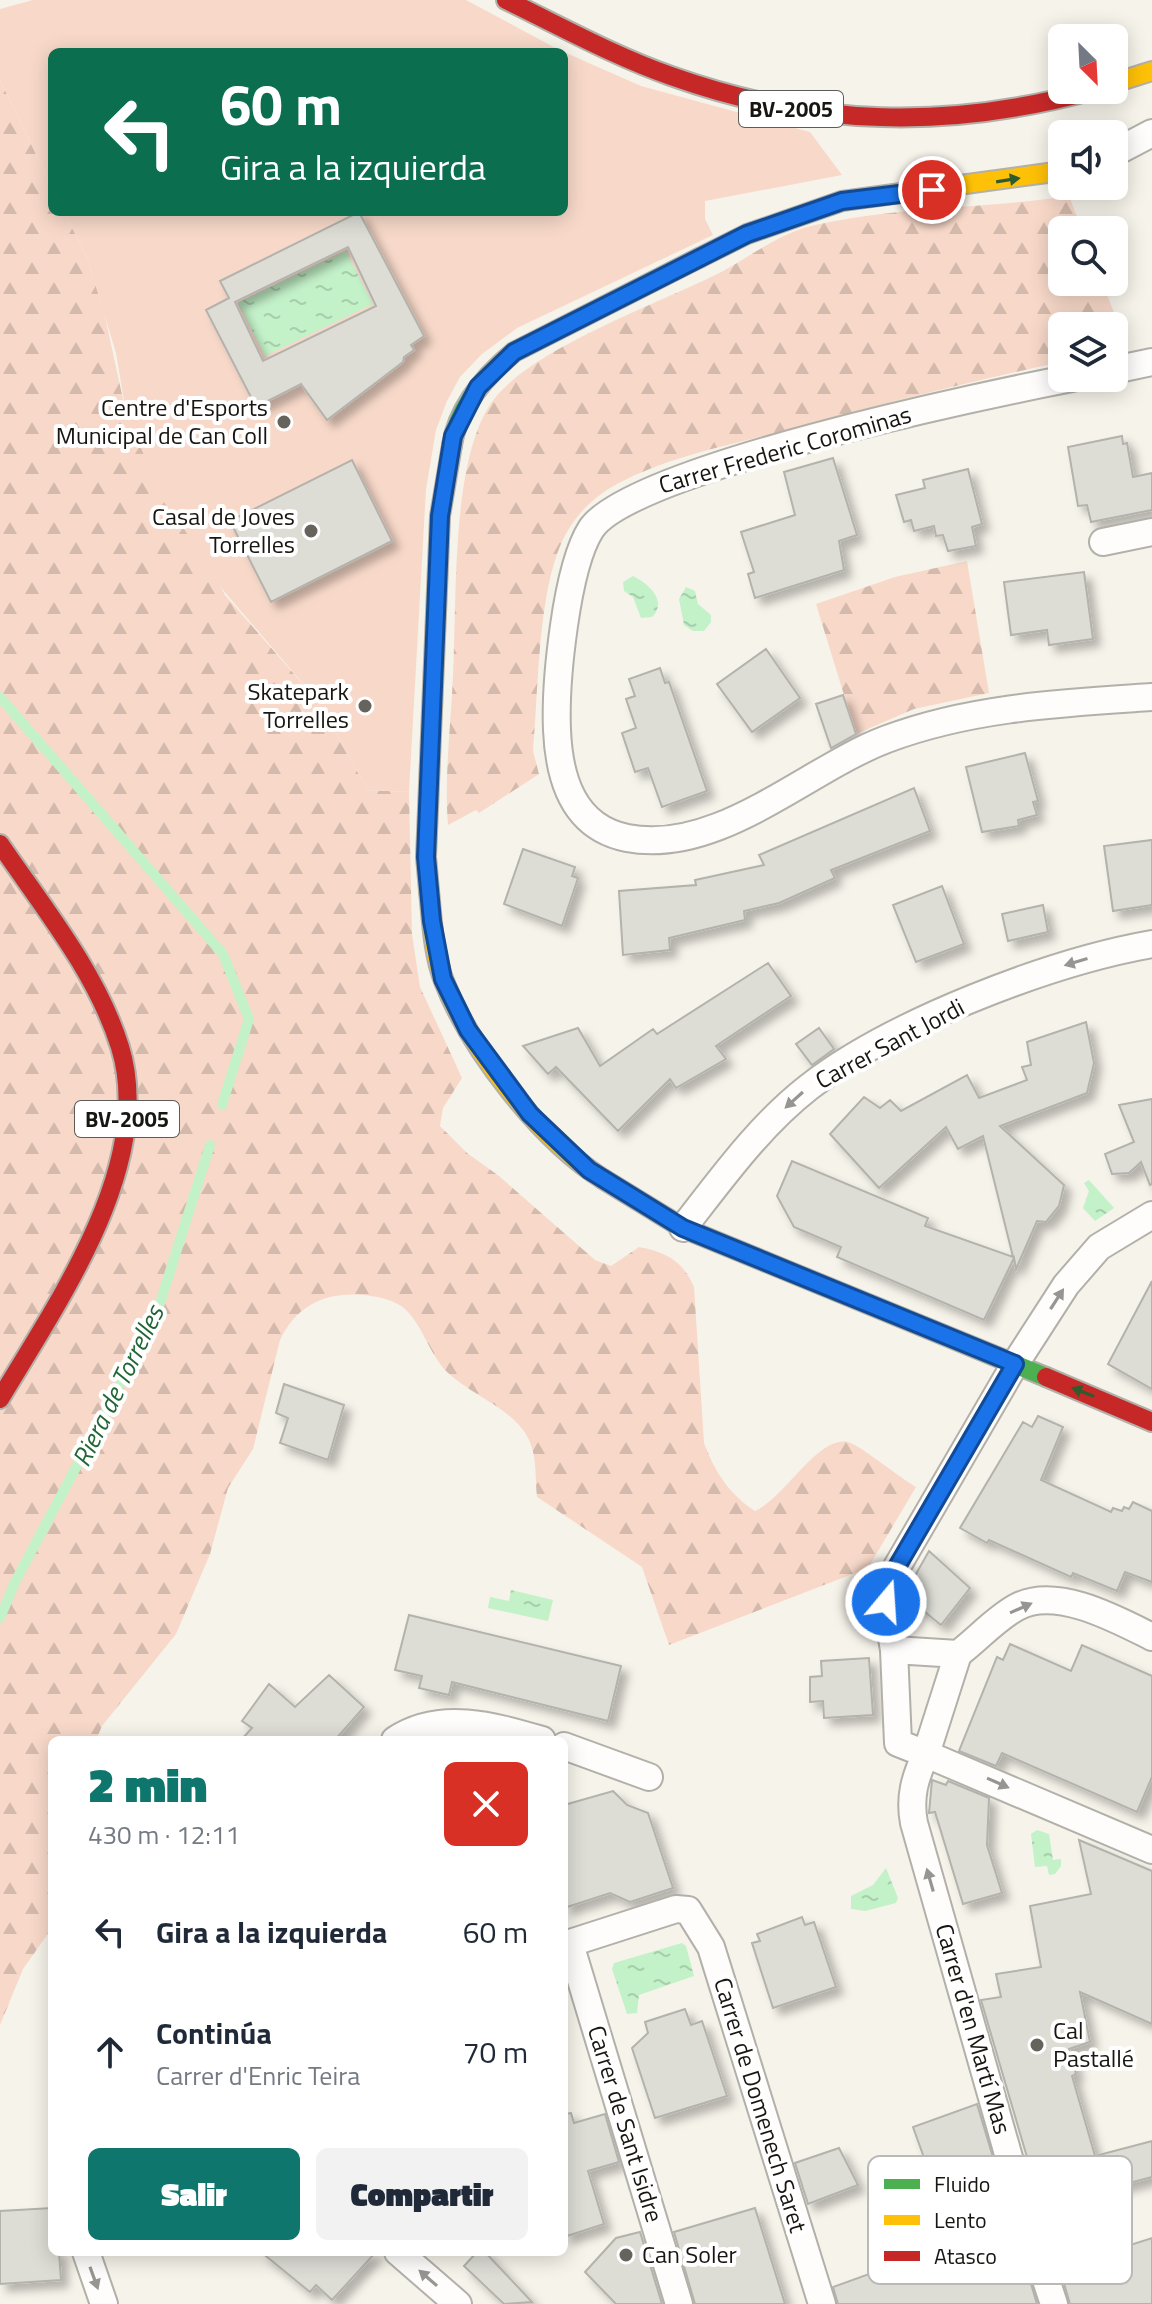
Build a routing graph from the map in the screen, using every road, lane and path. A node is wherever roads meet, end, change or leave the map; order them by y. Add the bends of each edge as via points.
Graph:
1 (506, 0) edge
2 (1152, 71) edge
3 (1128, 79) edge
4 (1048, 103) edge
5 (1152, 133) edge
6 (1128, 146) edge
7 (1048, 173) edge
8 (1152, 362) edge
9 (1128, 367) edge
10 (1048, 383) edge
11 (1152, 532) edge
12 (1103, 542) dead end
13 (1152, 697) edge
14 (0, 844) edge
15 (1152, 944) edge
16 (1152, 1215) edge
17 (683, 1228) junction
18 (1015, 1364) junction
19 (0, 1399) edge
20 (1152, 1422) edge
21 (1152, 1637) edge
22 (894, 1650) junction
23 (958, 1654) junction
24 (402, 1736) edge
25 (528, 1736) edge
26 (568, 1747) edge
27 (926, 1754) junction
28 (649, 1777) dead end
29 (1152, 1850) edge
30 (568, 1944) edge
31 (568, 1947) edge
32 (1011, 2156) edge
33 (87, 2256) edge
34 (403, 2256) edge
35 (1048, 2284) edge
36 (104, 2304) edge
37 (458, 2304) edge
38 (679, 2304) edge
39 (822, 2304) edge
40 (1054, 2304) edge

1 - 4 street, BV-2005 via 672,76 807,112 907,120
2 - 3 street
5 - 6 street
17 -> 7 street via 589,1170 530,1114 468,1030 443,979 425,834 440,516 453,436 478,387 514,352 747,234 842,201
8 - 9 street
10 - 13 street, Carrer Frederic Corominas via 778,449 651,487 616,505 591,528 576,563 556,724 559,771 587,820 626,838 679,838 724,825 886,739 937,723 997,710
11 - 12 street
14 - 19 street, BV-2005 via 83,966 117,1039 128,1103 127,1133 115,1177
15 -> 17 street, Carrer Sant Jordi via 1084,959 990,993 847,1063 777,1116
18 -> 16 street via 1066,1285 1099,1247
17 - 18 street
20 -> 18 street
18 - 22 street via 891,1577 886,1602
23 -> 21 street via 1019,1606 1038,1601 1060,1601
22 - 23 street
22 - 27 street via 898,1743
23 - 27 street, Carrer d'en Martí Mas
24 - 25 street via 420,1726 453,1723
26 - 28 street
27 -> 29 street
32 -> 27 street, Carrer d'en Martí Mas via 914,1823 912,1793
30 - 39 street, Carrer de Domenech Saret via 676,1909 688,1910 711,1947
31 - 38 street, Carrer de Sant Isidre
33 -> 36 street
37 -> 34 street
40 -> 35 street, Carrer d'en Martí Mas

